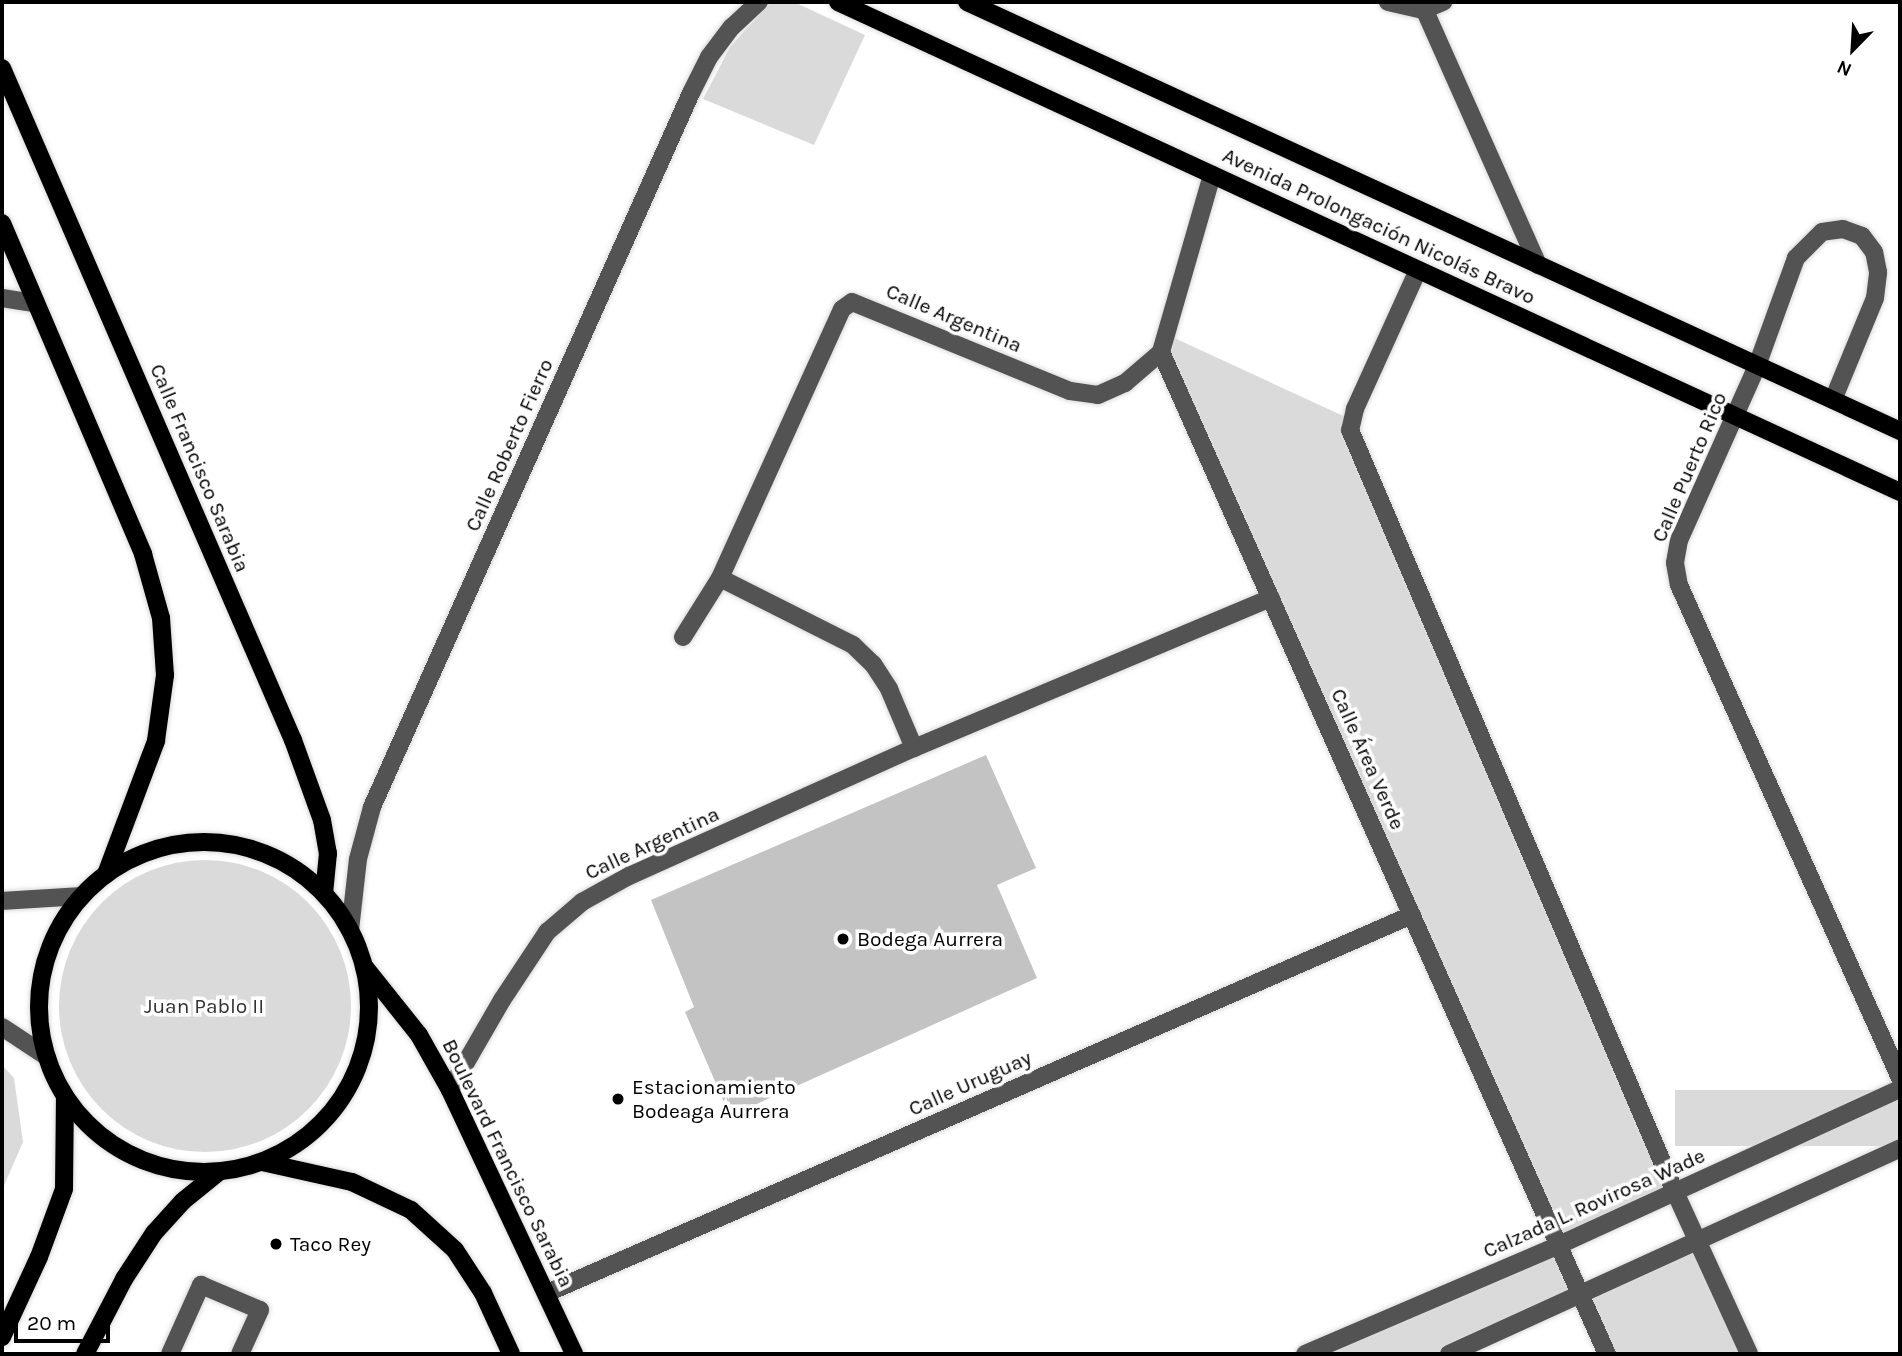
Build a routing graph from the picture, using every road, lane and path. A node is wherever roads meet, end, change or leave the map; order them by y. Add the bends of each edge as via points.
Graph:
1 (759, 2) edge
2 (967, 2) edge
3 (1388, 2) edge
4 (1443, 2) edge
5 (843, 3) edge
6 (1423, 6) edge
7 (2, 68) edge
8 (1212, 175) junction
9 (2, 223) edge
10 (1538, 265) junction
11 (1418, 270) junction
12 (2, 298) edge
13 (34, 303) junction
14 (1161, 352) junction
15 (1757, 366) junction
16 (1833, 400) junction
17 (1735, 415) junction
18 (1900, 431) edge
19 (1900, 492) edge
20 (720, 578) junction
21 (1271, 598) junction
22 (683, 637) dead end
23 (914, 748) junction
24 (106, 874) junction
25 (324, 894) junction
26 (81, 896) junction
27 (2, 901) edge
28 (1412, 915) junction
29 (350, 930) junction
30 (365, 966) junction
31 (2, 1027) edge
32 (46, 1056) junction
33 (1900, 1078) edge
34 (1900, 1088) edge
35 (450, 1090) junction
36 (65, 1096) junction
37 (1900, 1148) edge
38 (262, 1162) junction
39 (219, 1172) junction
40 (1675, 1192) junction
41 (1698, 1242) junction
42 (1559, 1245) junction
43 (547, 1293) junction
44 (1581, 1295) junction
45 (2, 1337) edge
46 (85, 1354) edge
47 (170, 1354) edge
48 (240, 1354) edge
49 (511, 1354) edge
50 (574, 1354) edge
51 (1305, 1354) edge
52 (1448, 1354) edge
53 (1607, 1354) edge
54 (1749, 1354) edge

1 - 29 street, Calle Roberto Fierro via 709,57 691,93 372,807 358,859
2 - 10 main road, Avenida Prolongación Nicolás Bravo
3 - 6 street
4 - 6 street
5 - 8 main road, Avenida Prolongación Nicolás Bravo
6 - 10 street
7 - 25 main road, Calle Francisco Sarabia via 293,740 322,820 328,853
8 - 11 main road, Avenida Prolongación Nicolás Bravo
8 - 14 street
9 - 13 main road
10 - 15 main road, Avenida Prolongación Nicolás Bravo
11 - 17 main road, Avenida Prolongación Nicolás Bravo
11 - 40 street via 1354,409 1350,430
12 - 13 street
13 - 24 main road via 143,554 161,618 165,675 156,741
14 - 20 street, Calle Argentina via 1125,383 1098,395 1070,391 852,302 842,309
14 - 21 street, Calle Área Verde
15 - 16 main road, Avenida Prolongación Nicolás Bravo
15 - 16 street, Calle Puerto Rico via 1796,258 1806,245 1822,232 1843,229 1862,236 1874,252 1878,272 1875,298
15 - 17 street, Calle Puerto Rico
16 - 18 main road, Avenida Prolongación Nicolás Bravo
17 - 19 main road, Avenida Prolongación Nicolás Bravo
17 - 33 street, Calle Puerto Rico via 1679,540 1675,563 1679,584
20 - 22 street, Calle Argentina
20 - 23 street via 853,645 889,689
21 - 23 street, Calle Argentina
21 - 28 street, Calle Área Verde
23 - 35 street, Calle Argentina via 629,876 582,902 547,932
24 - 25 main road via 148,851 195,842 242,846 287,864
24 - 26 main road
25 - 29 main road
26 - 27 street
26 - 32 main road via 61,924 44,966 39,1023
28 - 42 street, Calle Área Verde
28 - 43 street, Calle Uruguay
29 - 30 main road
30 - 35 main road, Boulevard Francisco Sarabia via 419,1035
30 - 38 main road via 370,1014 361,1062 338,1104 305,1139
31 - 32 street
32 - 36 main road
34 - 40 street, Calzada L. Rovirosa Wade
35 - 43 main road, Boulevard Francisco Sarabia
36 - 39 main road via 87,1124 137,1157 183,1171
36 - 45 main road via 64,1189
37 - 41 street
38 - 39 main road
38 - 49 main road via 352,1182 411,1210 455,1250
39 - 46 main road via 154,1233
40 - 41 street
40 - 42 street, Calzada L. Rovirosa Wade
41 - 44 street
41 - 54 street
42 - 44 street, Calle Área Verde
42 - 51 street, Calzada L. Rovirosa Wade
43 - 50 main road, Boulevard Francisco Sarabia
44 - 52 street
44 - 53 street, Calle Área Verde
47 - 48 street via 201,1285 260,1310

